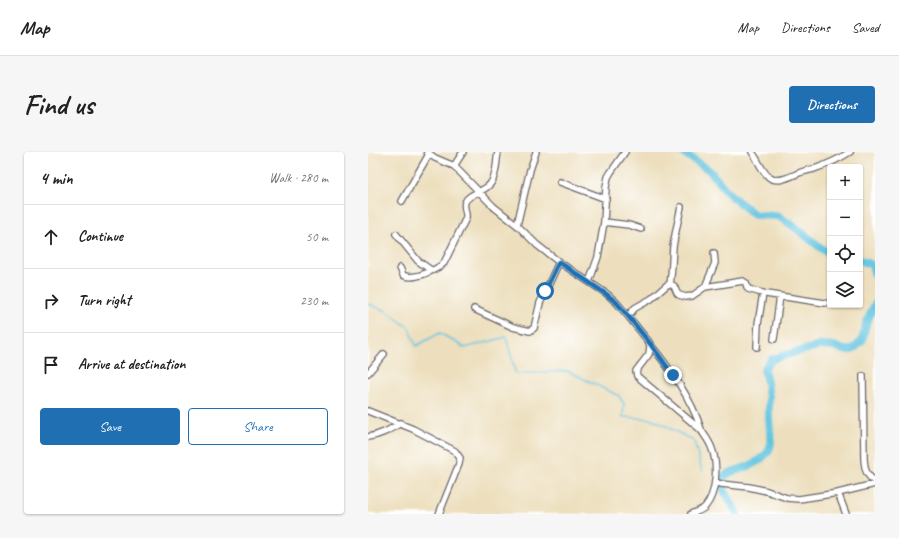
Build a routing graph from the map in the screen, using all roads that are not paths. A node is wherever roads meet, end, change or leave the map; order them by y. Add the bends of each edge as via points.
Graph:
1 (463, 152) edge
2 (498, 152) edge
3 (536, 152) edge
4 (624, 152) edge
5 (752, 152) edge
6 (850, 152) edge
7 (428, 153) edge
8 (454, 166) junction
9 (560, 182) dead end
10 (480, 191) junction
11 (606, 200) junction
12 (402, 201) dead end
13 (681, 207) dead end
14 (604, 222) junction
15 (517, 225) junction
16 (641, 229) dead end
17 (396, 234) dead end
18 (714, 252) dead end
19 (559, 262) junction
20 (400, 268) dead end
21 (431, 270) junction
22 (589, 282) junction
23 (670, 284) junction
24 (706, 287) junction
25 (763, 293) junction
26 (780, 296) junction
27 (825, 303) dead end
28 (474, 309) dead end
29 (628, 316) junction
30 (774, 339) dead end
31 (649, 342) junction
32 (757, 347) dead end
33 (384, 354) dead end
34 (368, 373) edge
35 (864, 376) dead end
36 (368, 411) edge
37 (400, 423) junction
38 (701, 430) junction
39 (368, 437) edge
40 (715, 482) junction
41 (875, 483) edge
42 (838, 493) junction
43 (439, 514) edge
44 (691, 514) edge
45 (846, 514) edge

1 - 8 street
2 - 10 street via 492,181
3 - 15 street
4 - 11 street via 608,177
5 - 6 street via 768,175 778,180 828,164
7 - 8 street
7 - 12 street
8 - 10 street
9 - 11 street
10 - 15 street
10 - 21 street via 465,202 467,215 444,263
11 - 14 street
13 - 23 street
14 - 16 street
14 - 22 street via 598,257
15 - 19 street
17 - 21 street via 418,261
18 - 24 street via 715,263
19 - 22 street
19 - 28 street via 540,303 534,328 530,331 513,327
20 - 21 street via 403,276 408,278
22 - 29 street via 617,303
23 - 24 street via 679,295 686,297
23 - 29 street via 635,308
24 - 25 street via 743,281 748,289
25 - 26 street
25 - 32 street
26 - 27 street
26 - 30 street
29 - 31 street
31 - 38 street via 678,382
31 - 38 street via 650,350 637,369 637,376
33 - 34 street
35 - 41 street via 865,469
36 - 37 street
37 - 39 street via 386,432
37 - 43 street via 455,451 460,458
38 - 40 street via 712,449
40 - 42 street via 749,487 787,498 799,499
40 - 44 street via 707,504
41 - 42 street
42 - 45 street

